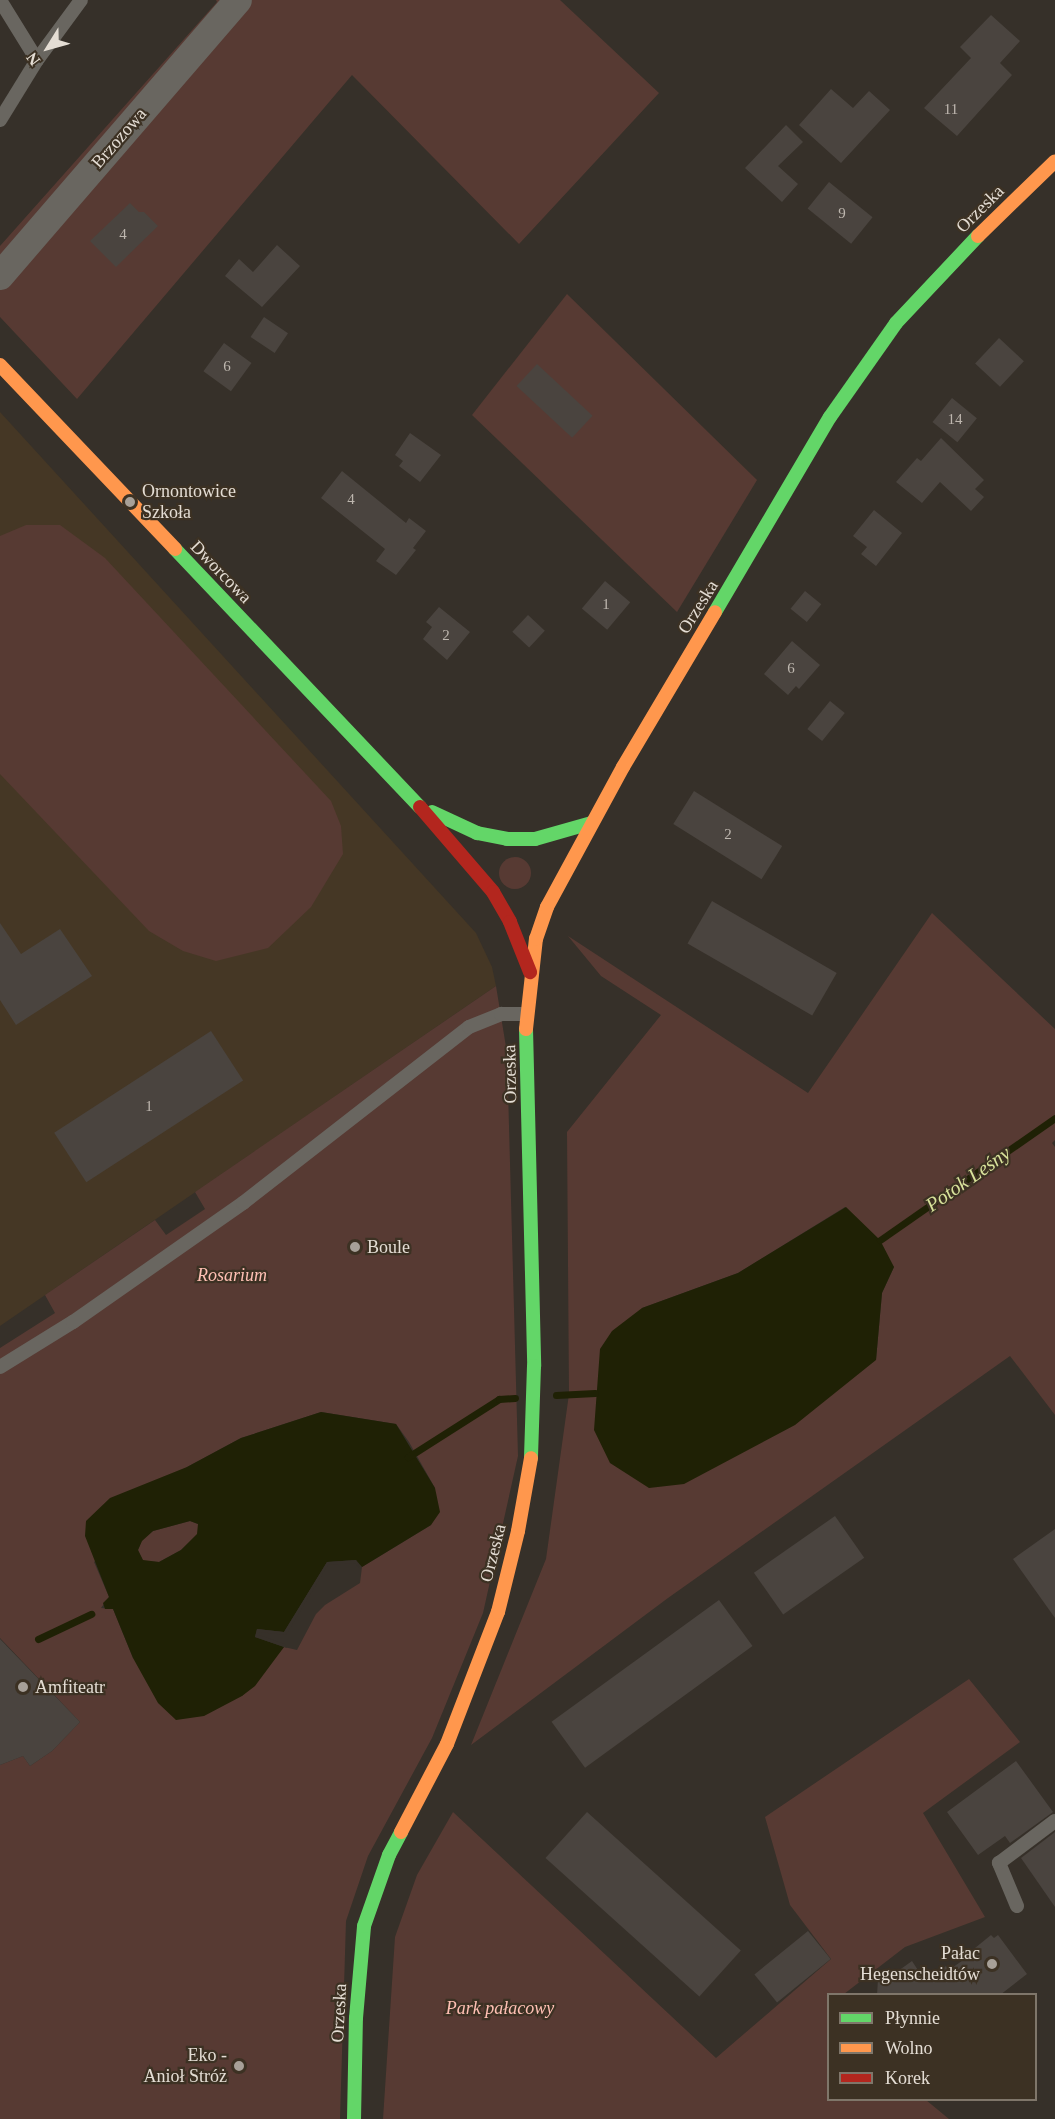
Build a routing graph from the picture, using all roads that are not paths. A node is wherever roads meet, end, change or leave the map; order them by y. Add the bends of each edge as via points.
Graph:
1 (0, 0) edge
2 (81, 0) edge
3 (238, 0) edge
4 (37, 60) junction
5 (0, 120) edge
6 (1055, 161) edge
7 (0, 276) edge
8 (0, 365) edge
9 (417, 803) junction
10 (591, 823) junction
11 (512, 839) junction
12 (490, 849) dead end
13 (537, 853) dead end
14 (483, 862) dead end
15 (549, 867) dead end
16 (558, 882) junction
17 (489, 887) junction
18 (547, 907) junction
19 (530, 972) junction
20 (526, 1014) junction
21 (0, 1367) edge
22 (1055, 1821) edge
23 (1017, 1906) dead end
24 (354, 2119) edge

1 - 4 lane
2 - 4 lane
3 - 7 street, Brzozowa
4 - 5 lane
6 - 10 street, Orzeska via 1045,178 956,258 896,323 830,417
8 - 9 street, Dworcowa
9 - 11 street, Dworcowa via 477,833
9 - 17 street, Dworcowa
10 - 11 street, Dworcowa via 535,839
10 - 16 street, Orzeska
11 - 12 street
11 - 13 street
14 - 17 street
15 - 16 street
16 - 18 street, Orzeska
17 - 18 street via 524,906
17 - 19 street, Dworcowa via 510,922
18 - 19 street, Orzeska
19 - 20 street, Orzeska
20 - 21 lane via 501,1014 469,1027 243,1203 73,1322
20 - 24 street, Orzeska via 534,1366 532,1450 498,1612 447,1744 389,1856 364,1926 356,2018
22 - 23 lane via 999,1863

